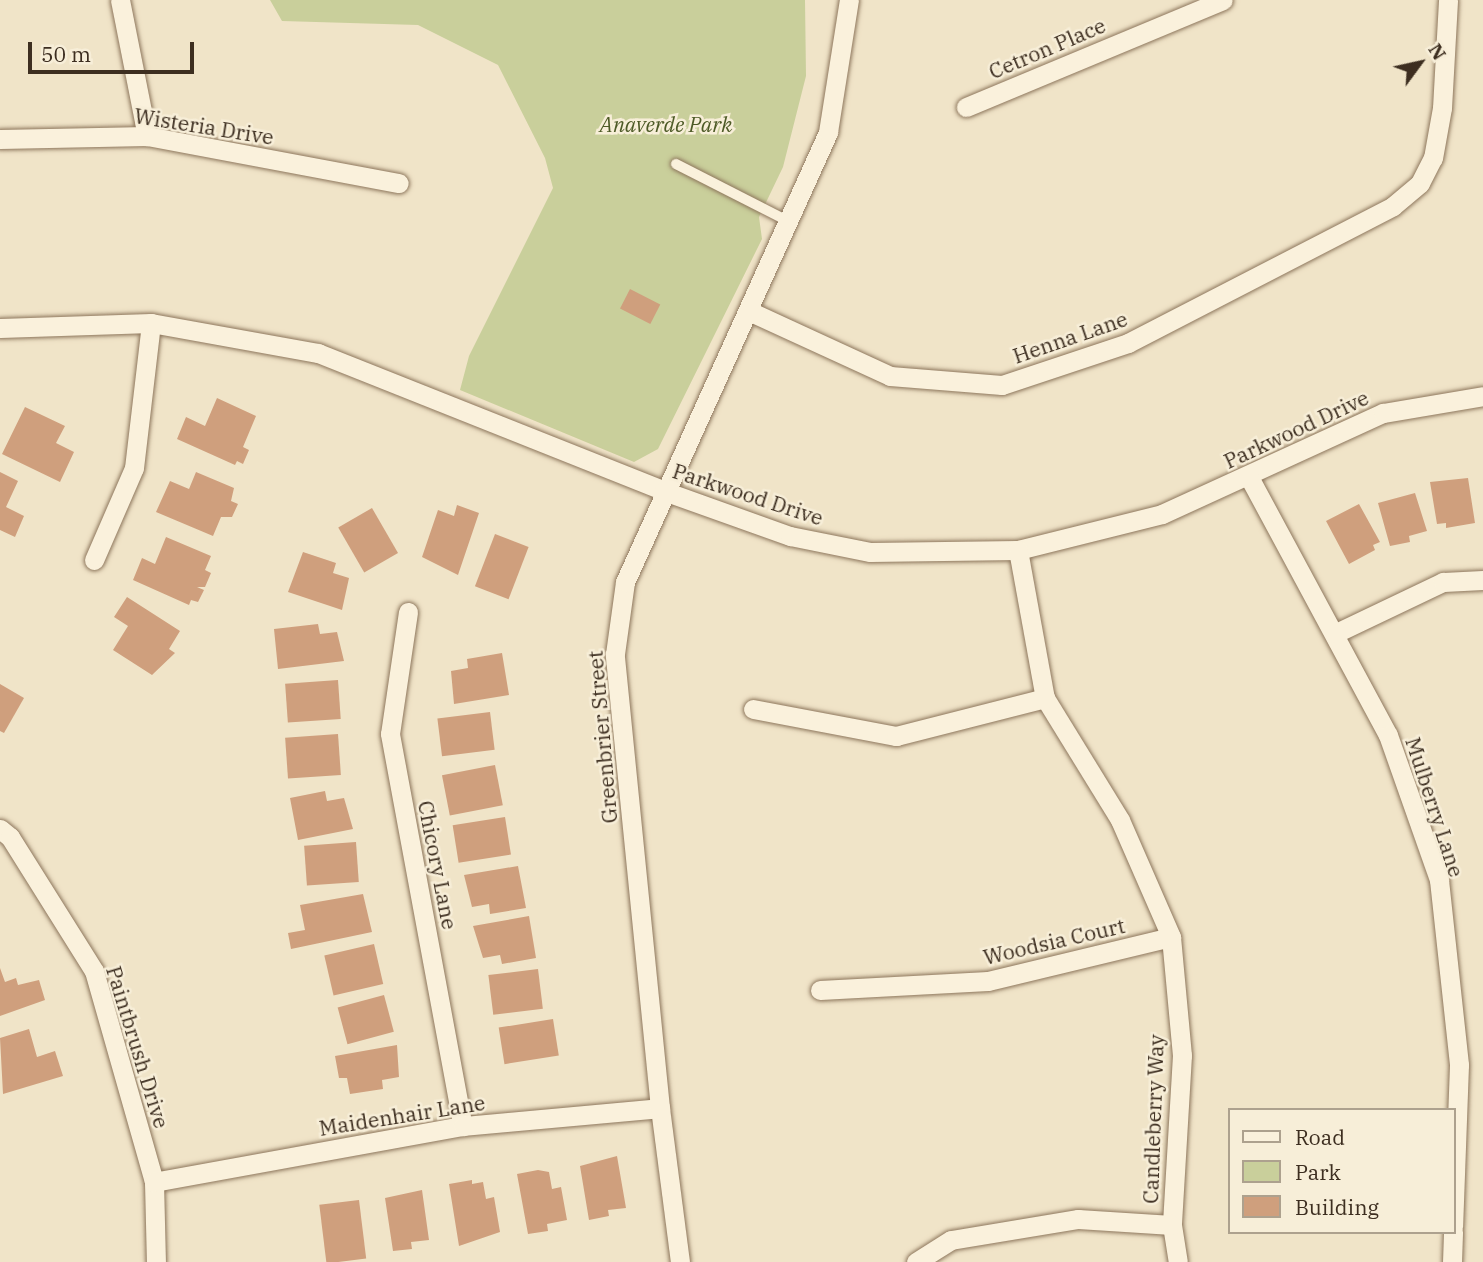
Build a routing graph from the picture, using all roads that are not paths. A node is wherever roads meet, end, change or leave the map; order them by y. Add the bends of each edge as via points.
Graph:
1 (120, 0) edge
2 (849, 0) edge
3 (1223, 0) edge
4 (1448, 0) edge
5 (966, 107) dead end
6 (147, 136) junction
7 (0, 139) edge
8 (676, 164) dead end
9 (399, 183) dead end
10 (791, 222) junction
11 (751, 312) junction
12 (151, 323) junction
13 (0, 328) edge
14 (1483, 396) edge
15 (1249, 477) junction
16 (664, 491) junction
17 (1018, 550) junction
18 (94, 560) dead end
19 (1483, 580) edge
20 (408, 612) dead end
21 (1336, 633) junction
22 (1045, 698) junction
23 (753, 709) dead end
24 (0, 830) edge
25 (1171, 937) junction
26 (820, 990) dead end
27 (660, 1108) junction
28 (463, 1126) junction
29 (1455, 1172) edge
30 (154, 1182) junction
31 (1172, 1224) junction
32 (1453, 1234) edge
33 (156, 1262) edge
34 (680, 1262) edge
35 (916, 1262) edge
36 (1178, 1262) edge
37 (1452, 1262) edge

1 - 6 street
2 - 10 street, Greenbrier Street via 828,132
3 - 5 street, Cetron Place
4 - 11 street, Henna Lane via 1442,108 1433,158 1420,183 1393,206 1128,343 1002,384 890,376
6 - 7 street, Wisteria Drive
6 - 9 street, Wisteria Drive
8 - 10 lane
10 - 11 street, Greenbrier Street
11 - 16 street, Greenbrier Street
12 - 13 street, Parkwood Drive
12 - 16 street, Parkwood Drive via 318,352
12 - 18 street via 134,468
14 - 15 street, Parkwood Drive via 1383,413
15 - 17 street, Parkwood Drive via 1163,513
15 - 21 street, Mulberry Lane
16 - 17 street, Parkwood Drive via 790,536 870,552
16 - 27 street, Greenbrier Street via 625,582 615,654
17 - 22 street, Candleberry Way
19 - 21 street via 1443,582
20 - 28 street, Chicory Lane via 390,734
21 - 29 street, Mulberry Lane via 1388,735 1438,880 1459,1065
22 - 23 street via 895,736
22 - 25 street, Candleberry Way via 1120,820
24 - 30 street, Paintbrush Drive via 10,837 94,971
25 - 26 street, Woodsia Court via 988,981
25 - 31 street, Candleberry Way via 1182,1055
27 - 28 street, Maidenhair Lane
27 - 34 street, Greenbrier Street
28 - 30 street, Maidenhair Lane
30 - 33 street, Paintbrush Drive
31 - 35 street via 1078,1219 951,1240
31 - 36 street, Candleberry Way
32 - 37 street

